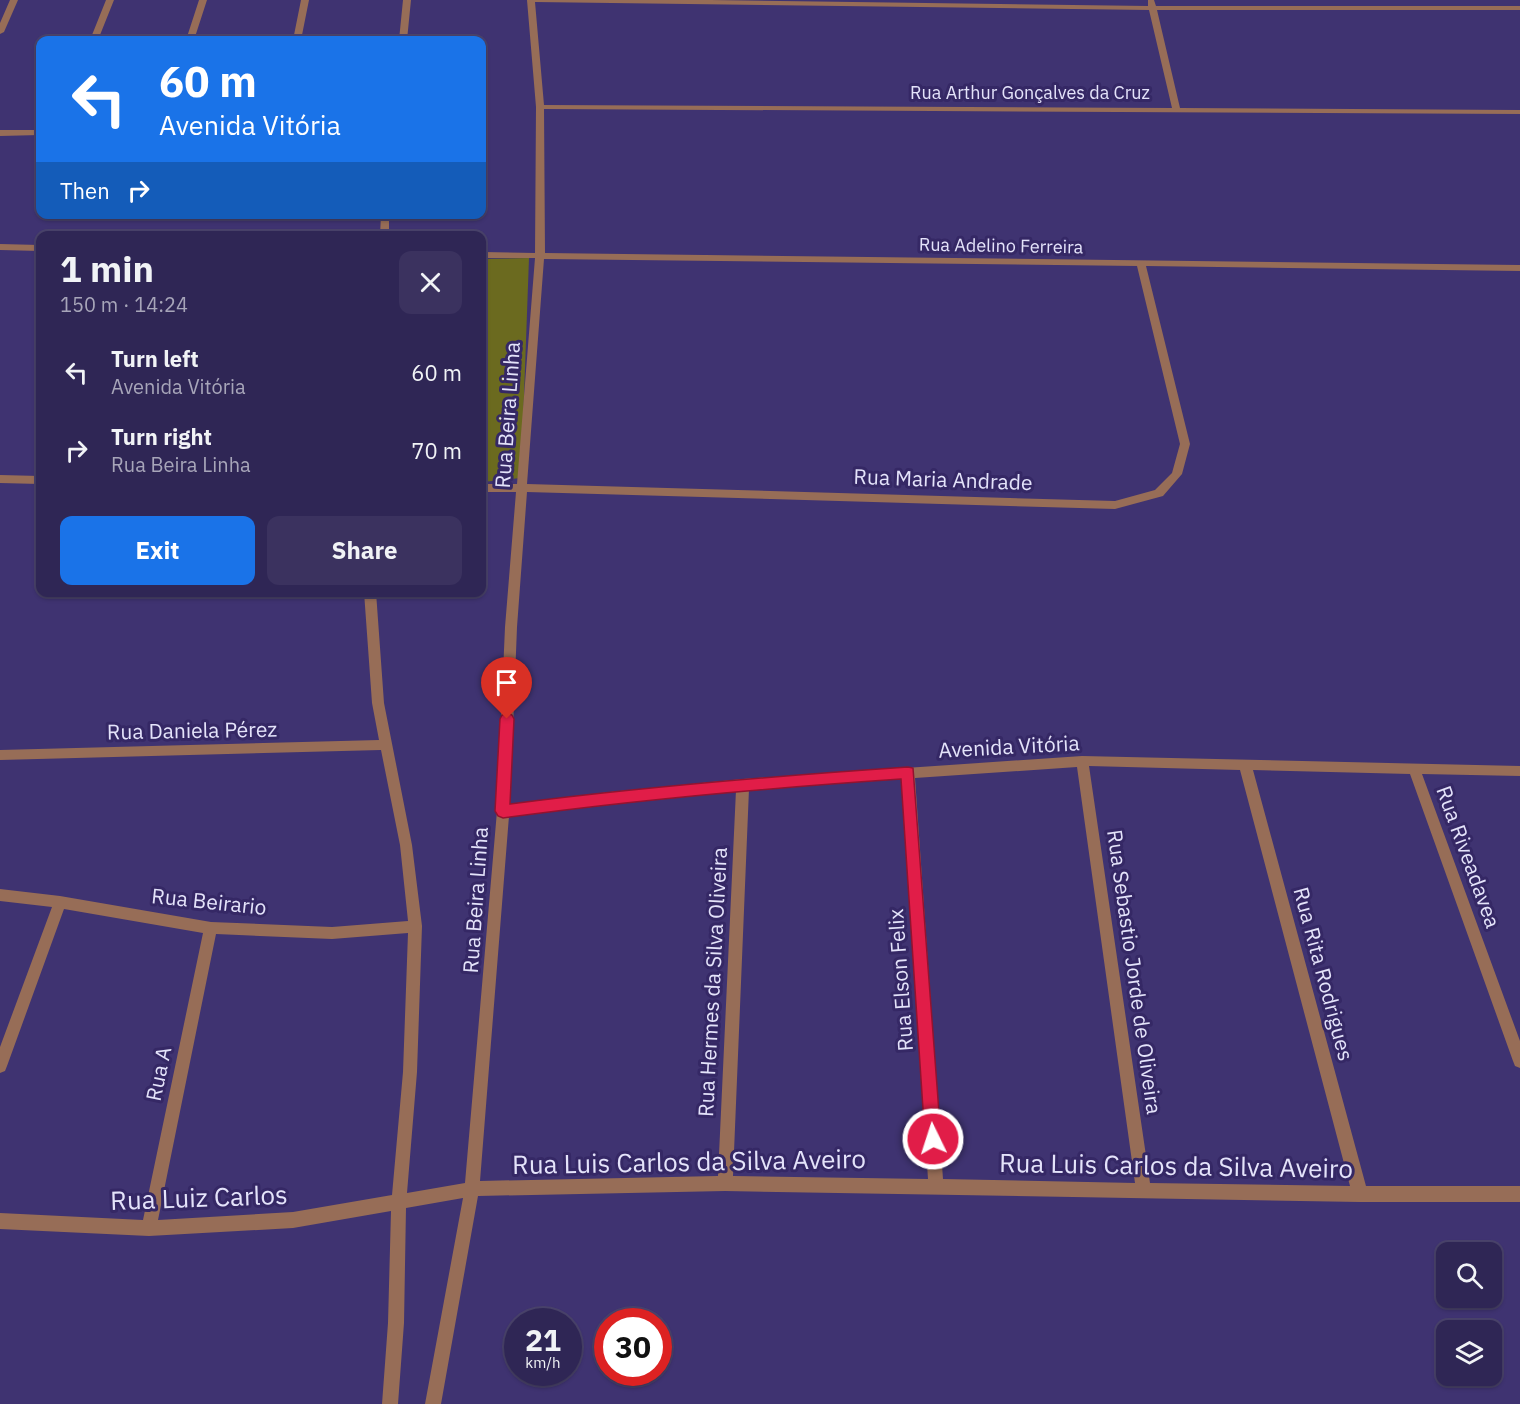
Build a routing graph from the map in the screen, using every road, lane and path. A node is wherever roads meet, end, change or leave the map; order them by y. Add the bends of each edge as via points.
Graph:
1 (14, 0) edge
2 (110, 0) edge
3 (203, 0) edge
4 (305, 0) edge
5 (407, 0) edge
6 (533, 0) edge
7 (1152, 4) edge
8 (1520, 8) edge
9 (0, 32) edge
10 (96, 36) edge
11 (191, 36) edge
12 (298, 36) edge
13 (403, 36) edge
14 (540, 106) junction
15 (1177, 111) junction
16 (1520, 112) edge
17 (0, 133) edge
18 (36, 133) edge
19 (0, 247) edge
20 (36, 248) edge
21 (486, 255) edge
22 (540, 255) junction
23 (1141, 264) junction
24 (1520, 268) edge
25 (0, 479) edge
26 (36, 480) edge
27 (523, 488) junction
28 (486, 489) edge
29 (370, 597) edge
30 (385, 744) junction
31 (0, 755) edge
32 (1082, 761) junction
33 (1245, 764) junction
34 (1414, 768) junction
35 (1520, 771) edge
36 (908, 773) junction
37 (743, 784) junction
38 (503, 811) junction
39 (0, 895) edge
40 (60, 902) junction
41 (415, 926) junction
42 (211, 928) junction
43 (1520, 1061) edge
44 (0, 1066) edge
45 (725, 1183) junction
46 (936, 1185) junction
47 (472, 1189) junction
48 (1143, 1189) junction
49 (1360, 1194) junction
50 (1520, 1194) edge
51 (399, 1200) junction
52 (0, 1221) edge
53 (149, 1228) junction
54 (390, 1404) edge
55 (433, 1404) edge

1 - 9 street
2 - 10 street
3 - 11 street
4 - 12 street
5 - 13 street
6 - 7 street
6 - 14 street, Rua Beira Linha
7 - 8 street
7 - 15 street
14 - 15 street, Rua Arthur Gonçalves da Cruz
14 - 22 street, Rua Beira Linha
15 - 16 street, Rua Arthur Gonçalves da Cruz
17 - 18 street
19 - 20 street
21 - 22 street, Rua Adelino Ferreira
22 - 23 street, Rua Adelino Ferreira
22 - 27 street, Rua Beira Linha
23 - 24 street, Rua Adelino Ferreira
23 - 27 street, Rua Maria Andrade via 1185,444 1177,474 1159,493 1115,505
25 - 26 street
27 - 28 street, Rua Maria Andrade
27 - 38 street, Rua Beira Linha via 511,627
29 - 30 street
30 - 31 street, Rua Daniela Pérez
30 - 41 street via 406,845
32 - 33 street, Avenida Vitória
32 - 36 street, Avenida Vitória
32 - 48 street, Rua Sebastio Jorde de Oliveira
33 - 34 street, Avenida Vitória
33 - 49 street, Rua Rita Rodrigues
34 - 35 street, Avenida Vitória
34 - 43 street, Rua Riveadavea
36 - 37 street, Avenida Vitória
36 - 46 street, Rua Elson Felix
37 - 38 street, Avenida Vitória
37 - 45 street, Rua Hermes da Silva Oliveira
38 - 47 street, Rua Beira Linha
39 - 40 street, Rua Beirario
40 - 42 street, Rua Beirario
40 - 44 street
41 - 42 street, Rua Beirario via 332,933
41 - 51 street via 410,1072
42 - 53 street, Rua A
45 - 46 street, Rua Luis Carlos da Silva Aveiro
45 - 47 street, Rua Luis Carlos da Silva Aveiro
46 - 48 street, Rua Luis Carlos da Silva Aveiro
47 - 51 street, Rua Luis Carlos da Silva Aveiro
47 - 55 street, Rua Beira Linha
48 - 49 street, Rua Luis Carlos da Silva Aveiro
49 - 50 street, Rua Luis Carlos da Silva Aveiro
51 - 53 street, Rua Luiz Carlos via 293,1220
51 - 54 street
52 - 53 street, Rua Luiz Carlos

